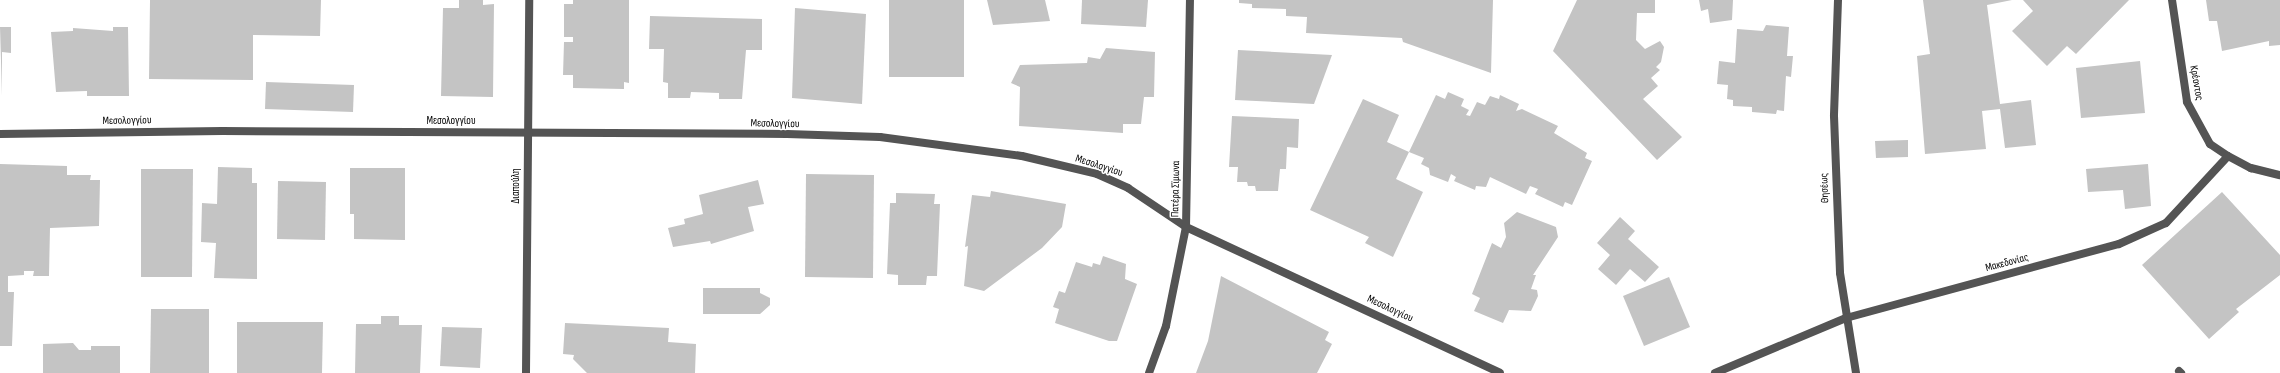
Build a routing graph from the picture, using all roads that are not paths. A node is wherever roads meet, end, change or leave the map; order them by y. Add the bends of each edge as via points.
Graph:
1 (529, 0) edge
2 (1190, 0) edge
3 (1838, 0) edge
4 (2172, 0) edge
5 (528, 132) junction
6 (0, 134) edge
7 (2228, 156) junction
8 (2280, 175) edge
9 (1186, 227) junction
10 (1846, 318) junction
11 (526, 373) edge
12 (1149, 373) edge
13 (1500, 373) edge
14 (1715, 373) edge
15 (1856, 373) edge

1 - 5 street, Διαπούλη
2 - 9 street, Πατέρα Σϊμωνα
3 - 10 street, Θησέως via 1834,116 1840,273
4 - 7 street, Κρέοντος via 2187,102 2210,144
5 - 6 street, Μεσολογγίου
5 - 9 street, Μεσολογγίου via 880,138 1022,156 1097,174 1128,188
5 - 11 street, Διαπούλη
7 - 8 street via 2251,168
7 - 10 street, Μακεδονίας via 2166,223 2120,244
9 - 12 street, Πατέρα Σϊμωνα via 1168,318
9 - 13 street, Μεσολογγίου
10 - 14 street, Μακεδονίας
10 - 15 street, Θησέως

